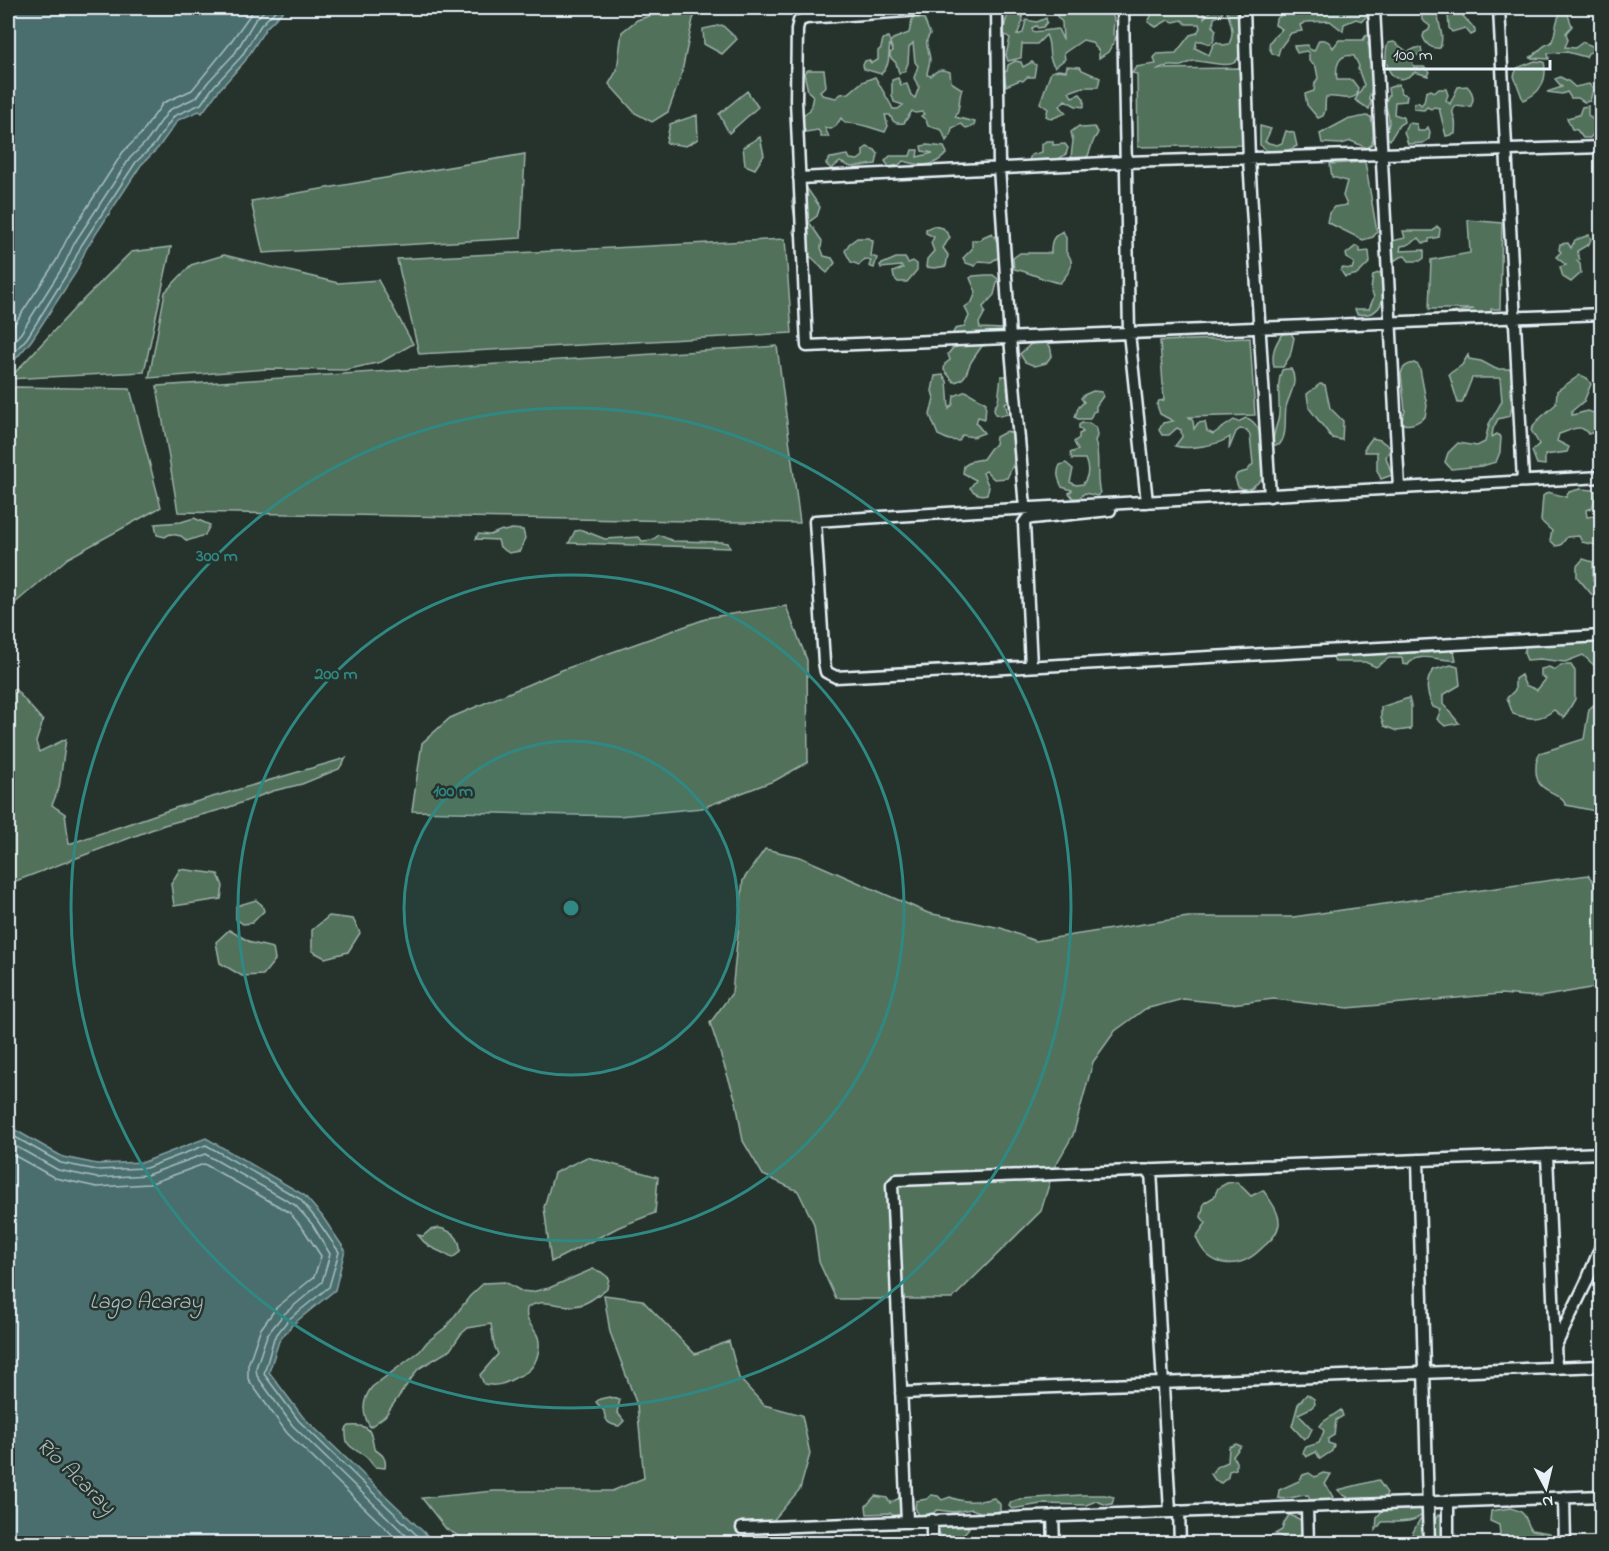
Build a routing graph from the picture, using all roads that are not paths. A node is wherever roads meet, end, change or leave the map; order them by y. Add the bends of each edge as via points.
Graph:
1 (950, 8) edge
2 (997, 8) edge
3 (1123, 8) edge
4 (1244, 8) edge
5 (1374, 8) edge
6 (1499, 8) edge
7 (805, 13) edge
8 (1602, 147) edge
9 (1507, 150) junction
10 (1380, 155) junction
11 (1249, 159) junction
12 (1126, 162) junction
13 (999, 167) junction
14 (799, 178) junction
15 (1602, 314) edge
16 (1514, 318) junction
17 (1390, 322) junction
18 (1258, 328) junction
19 (1129, 333) junction
20 (1010, 338) junction
21 (1602, 477) edge
22 (1523, 481) junction
23 (1399, 488) junction
24 (1270, 496) junction
25 (1147, 502) junction
26 (1119, 504) junction
27 (1025, 507) junction
28 (1602, 636) edge
29 (1031, 666) junction
30 (1602, 1153) edge
31 (1547, 1155) junction
32 (1418, 1160) junction
33 (1151, 1170) junction
34 (1602, 1244) edge
35 (1555, 1347) junction
36 (1602, 1366) edge
37 (1556, 1368) junction
38 (1424, 1373) junction
39 (1163, 1383) junction
40 (900, 1393) junction
41 (1602, 1496) edge
42 (1564, 1497) junction
43 (1448, 1501) junction
44 (1427, 1502) junction
45 (1307, 1507) junction
46 (1175, 1511) junction
47 (1053, 1516) junction
48 (907, 1521) junction
49 (932, 1521) junction
50 (742, 1528) dead end
51 (932, 1544) edge
52 (1054, 1544) edge
53 (1180, 1544) edge
54 (1308, 1544) edge
55 (1429, 1544) edge
56 (1448, 1544) edge
57 (1565, 1544) edge

1 - 7 street
2 - 13 street
3 - 12 street
4 - 11 street
5 - 10 street
6 - 9 street
7 - 14 street via 796,29
8 - 9 street
9 - 10 street
9 - 16 street
10 - 11 street
10 - 17 street
11 - 12 street
11 - 18 street
12 - 13 street
12 - 19 street
13 - 14 street
13 - 20 street
14 - 20 street via 807,346
15 - 16 street
16 - 17 street
16 - 22 street
17 - 18 street
17 - 23 street
18 - 19 street
18 - 24 street
19 - 20 street
19 - 25 street
20 - 27 street
21 - 22 street
22 - 23 street
23 - 24 street
24 - 25 street
25 - 26 street
26 - 27 street
26 - 29 street via 1110,510 1027,519 1024,524
27 - 29 street via 815,521 826,672 836,677
28 - 29 street
30 - 31 street
31 - 32 street
31 - 35 street
32 - 33 street
32 - 38 street
33 - 39 street
33 - 40 street via 897,1180 892,1185
34 - 35 street
35 - 37 street
36 - 37 street
37 - 38 street
38 - 39 street
38 - 44 street
39 - 40 street
39 - 46 street
40 - 48 street
41 - 42 street
42 - 43 street
42 - 57 street
43 - 44 street
43 - 56 street
44 - 45 street
44 - 55 street
45 - 46 street
45 - 54 street
46 - 47 street
46 - 53 street
47 - 49 street
47 - 52 street
48 - 49 street
48 - 50 street
49 - 51 street

